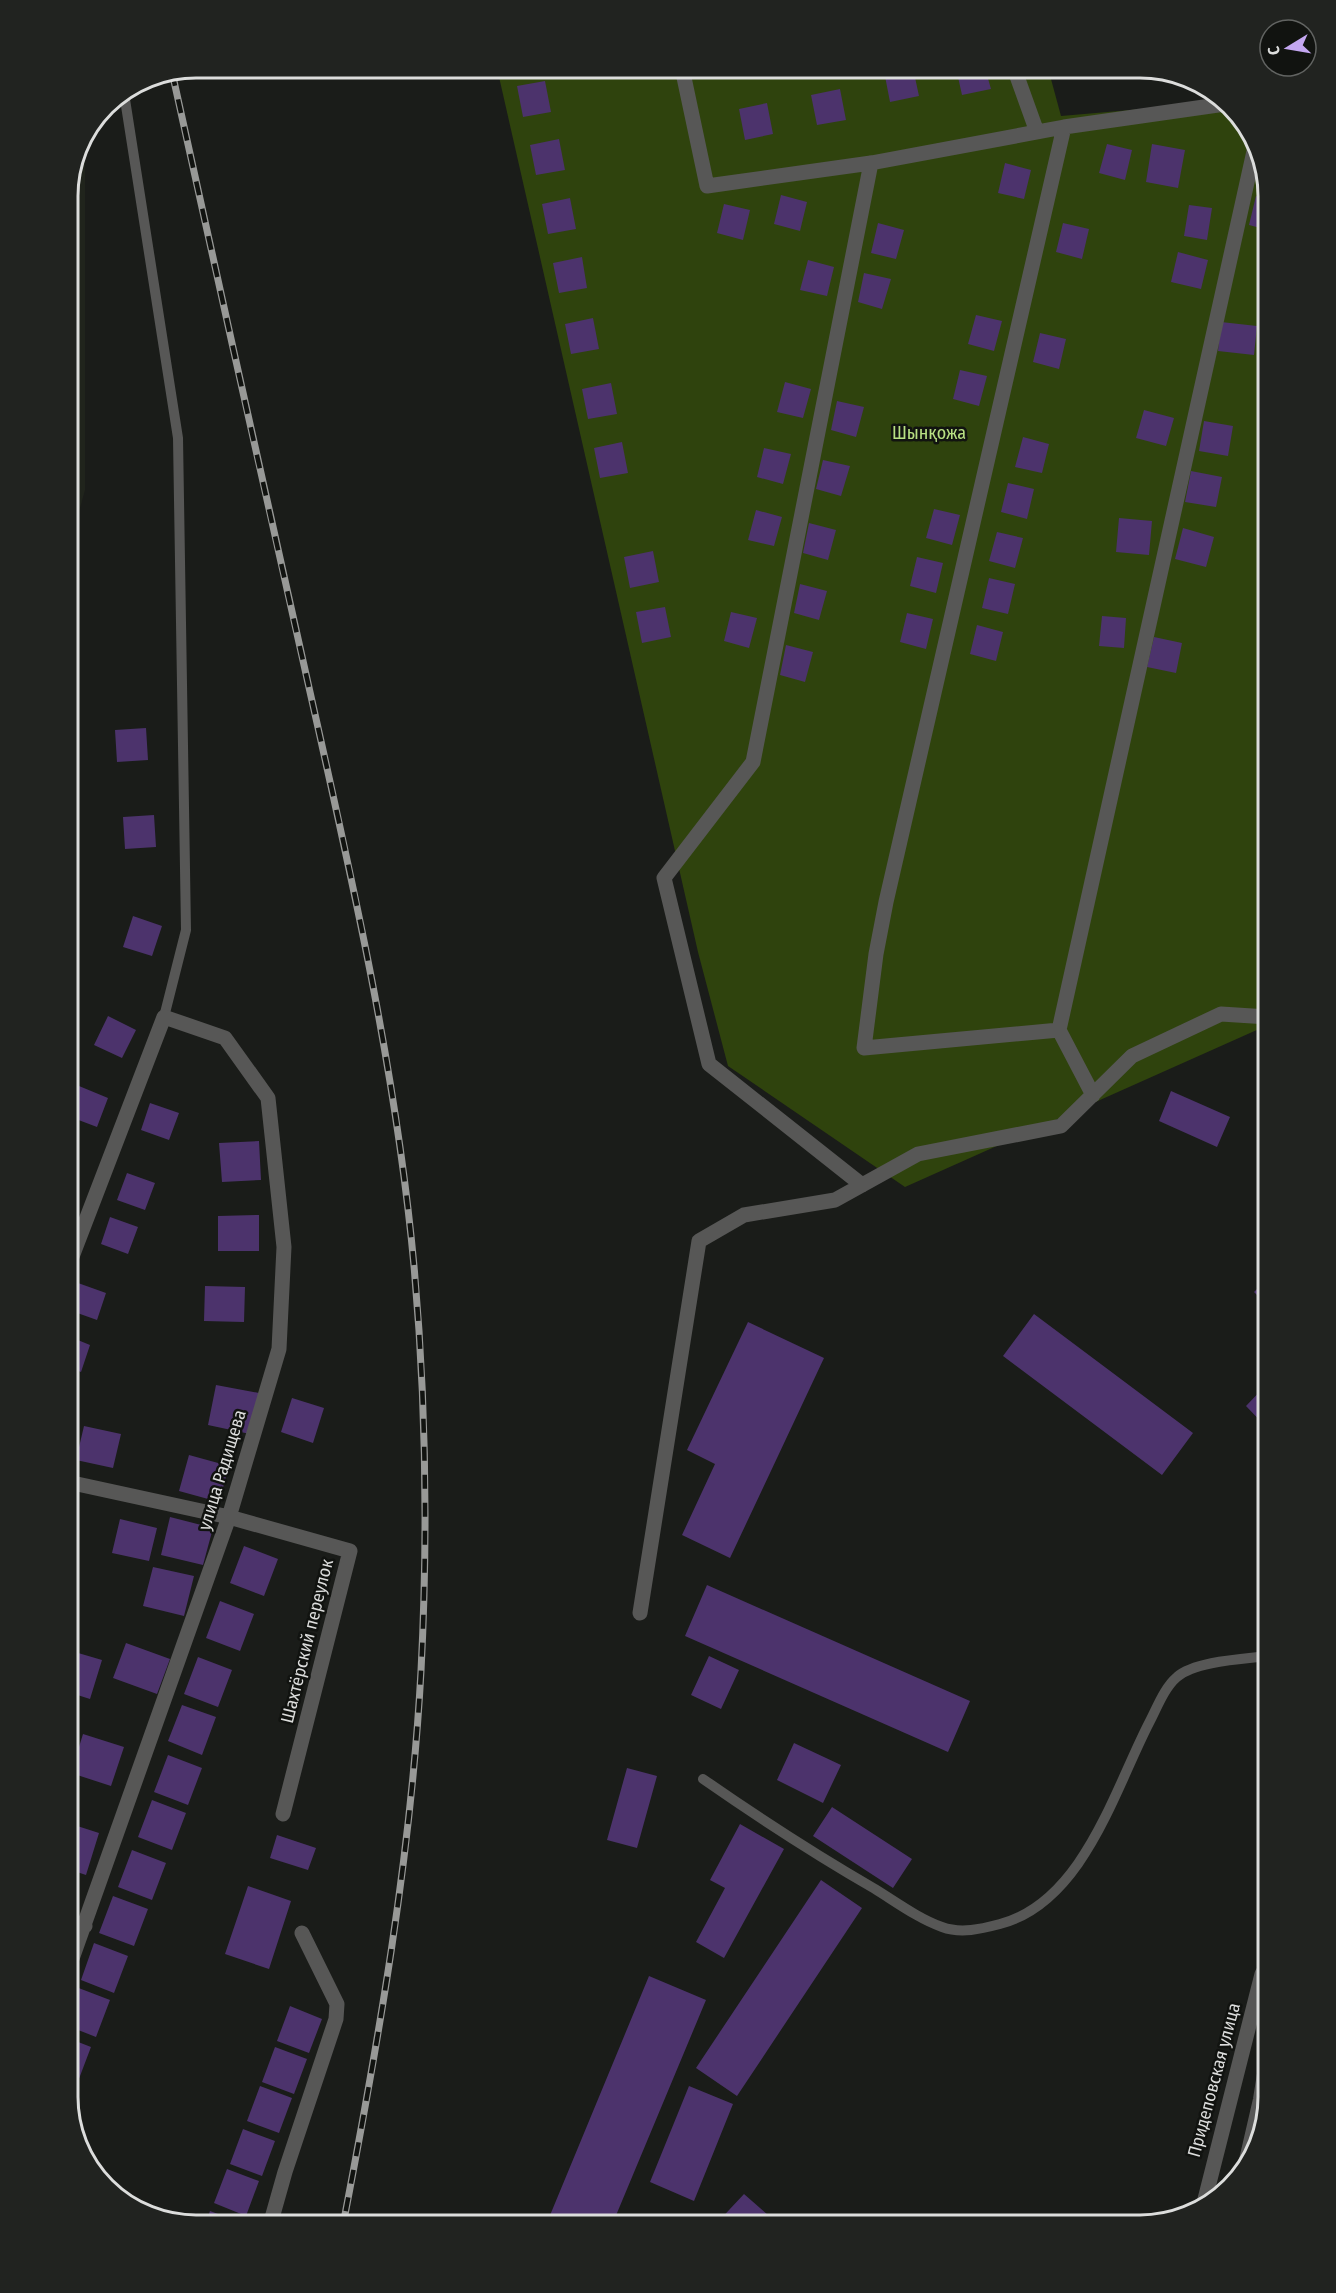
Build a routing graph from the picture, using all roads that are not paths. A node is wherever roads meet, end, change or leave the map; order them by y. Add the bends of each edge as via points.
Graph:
1 (684, 78) edge
2 (1018, 78) edge
3 (125, 102) edge
4 (1216, 105) edge
5 (1064, 127) junction
6 (1037, 132) junction
7 (1252, 159) edge
8 (871, 163) junction
9 (1258, 1016) edge
10 (164, 1017) junction
11 (1059, 1030) junction
12 (1093, 1095) junction
13 (862, 1185) junction
14 (78, 1241) edge
15 (78, 1484) edge
16 (229, 1517) junction
17 (640, 1613) dead end
18 (1258, 1658) edge
19 (703, 1779) dead end
20 (283, 1814) dead end
21 (78, 1924) edge
22 (85, 1926) junction
23 (302, 1933) dead end
24 (78, 1944) edge
25 (1258, 1990) edge
26 (1206, 2195) edge
27 (273, 2215) edge

1 - 8 street via 707,186
2 - 6 street
3 - 10 lane via 178,438 186,930
4 - 5 street
5 - 6 street
5 - 11 street via 886,902 864,1048
6 - 8 street
7 - 11 street
8 - 13 street via 753,762 664,878 709,1064
9 - 12 street via 1221,1014 1132,1056
10 - 14 street
10 - 16 street, улица Радищева via 225,1038 268,1098 284,1247 279,1349
11 - 12 street
12 - 13 street via 1061,1126 918,1154
13 - 17 street via 835,1200 744,1215 699,1241
15 - 16 street, Шахтёрский переулок
16 - 20 street, Шахтёрский переулок via 350,1551
16 - 22 street, улица Радищева
18 - 19 lane via 1193,1667 1176,1677 1140,1741 1109,1811 1065,1882 1037,1906 1011,1921 975,1931 943,1928 910,1910 809,1851
21 - 22 street
22 - 24 street, улица Радищева
23 - 27 street via 337,2004 336,2019
25 - 26 street, Придеповская улица

